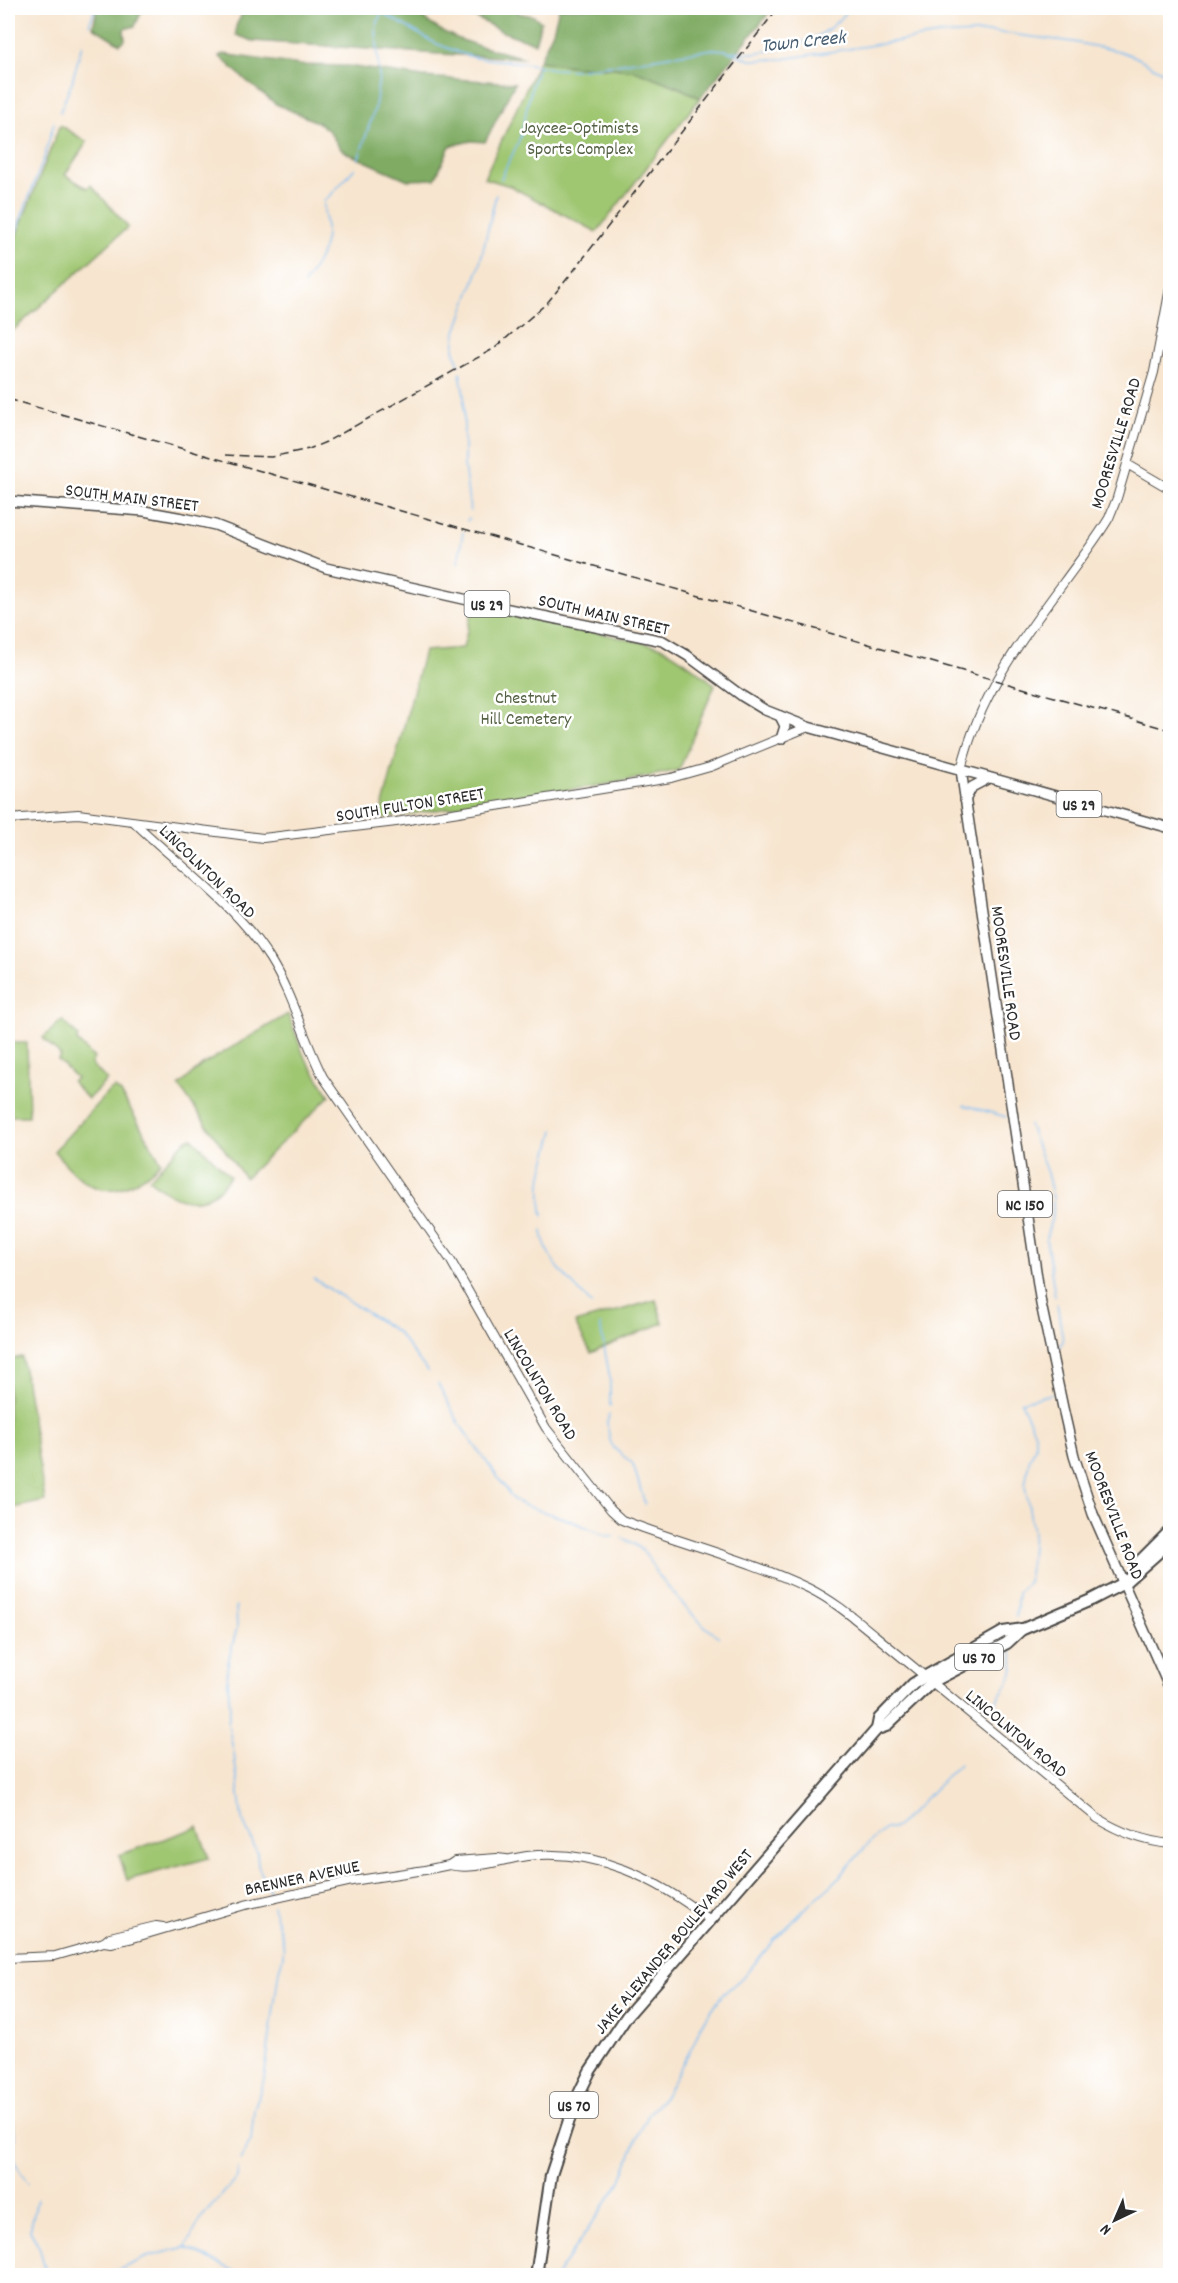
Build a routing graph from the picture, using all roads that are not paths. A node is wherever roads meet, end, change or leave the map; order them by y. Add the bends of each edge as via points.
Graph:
1 (1170, 288) edge
2 (1127, 464) junction
3 (1170, 489) edge
4 (8, 501) edge
5 (780, 716) junction
6 (808, 728) junction
7 (781, 738) junction
8 (961, 770) junction
9 (989, 778) junction
10 (965, 800) junction
11 (8, 819) edge
12 (134, 822) junction
13 (1170, 828) edge
14 (1170, 1531) edge
15 (1170, 1542) edge
16 (1122, 1579) junction
17 (928, 1679) junction
18 (1170, 1689) edge
19 (1170, 1844) edge
20 (710, 1920) junction
21 (8, 1958) edge
22 (536, 2276) edge

1 - 2 street, MOORESVILLE ROAD via 1154,372
2 - 3 street
2 - 8 street, MOORESVILLE ROAD via 1101,531 992,687
4 - 5 main road, SOUTH MAIN STREET / US 29 via 144,511 188,519 215,525 326,568 663,641 742,696
5 - 6 main road, SOUTH MAIN STREET / US 29
5 - 7 main road via 784,726
6 - 7 street, SOUTH FULTON STREET
6 - 8 main road, SOUTH MAIN STREET / US 29
7 - 12 street, SOUTH FULTON STREET via 671,778 333,831 263,838
8 - 9 main road, SOUTH MAIN STREET / US 29
8 - 10 main road, MOORESVILLE ROAD / NC 150
9 - 10 main road via 972,787
9 - 13 main road, SOUTH MAIN STREET / US 29
10 - 16 main road, MOORESVILLE ROAD / NC 150 via 1041,1304 1074,1456 1093,1514
11 - 12 street, SOUTH FULTON STREET via 78,814
12 - 17 street, LINCOLNTON ROAD via 216,895 269,958 291,999 323,1077 451,1261 546,1428 601,1499 622,1520 765,1569 810,1589 840,1607
14 - 16 highway, JAKE ALEXANDER BOULEVARD WEST / US 70
15 - 16 highway, JAKE ALEXANDER BOULEVARD WEST / US 70
16 - 17 highway, JAKE ALEXANDER BOULEVARD WEST / US 70 via 1066,1610 1023,1629 1003,1632
16 - 18 main road, MOORESVILLE ROAD / NC 150
17 - 19 street, LINCOLNTON ROAD via 1097,1818 1136,1838
17 - 20 highway, JAKE ALEXANDER BOULEVARD WEST / US 70 via 886,1726 877,1729
20 - 21 street, BRENNER AVENUE via 660,1885 604,1862 554,1854 449,1865 299,1893 55,1956
20 - 22 highway, JAKE ALEXANDER BOULEVARD WEST / US 70 via 627,2016 584,2083 551,2175

